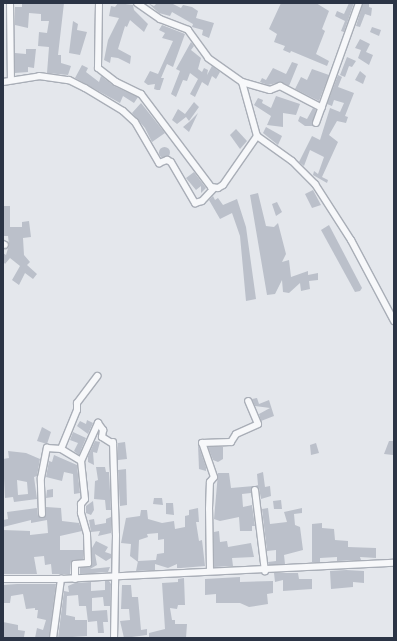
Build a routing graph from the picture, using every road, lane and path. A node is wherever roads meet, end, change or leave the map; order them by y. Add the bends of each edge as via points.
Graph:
1 (10, 3) edge
2 (99, 3) edge
3 (137, 3) edge
4 (359, 3) edge
5 (11, 80) junction
6 (3, 82) edge
7 (242, 82) junction
8 (322, 108) junction
9 (316, 123) dead end
10 (257, 136) junction
11 (214, 188) junction
12 (394, 321) edge
13 (97, 376) dead end
14 (248, 401) dead end
15 (61, 449) junction
16 (81, 462) junction
17 (255, 490) dead end
18 (42, 514) dead end
19 (394, 564) edge
20 (210, 570) junction
21 (265, 571) junction
22 (116, 577) junction
23 (3, 578) edge
24 (61, 579) junction
25 (75, 579) junction
26 (53, 638) edge
27 (114, 638) edge

1 - 5 street
2 - 11 street via 98,68 116,82 141,94 208,184
3 - 7 street via 160,19 188,30 208,58
4 - 8 street
5 - 6 street
5 - 11 street via 39,76 69,80 85,88 123,111 135,122 159,163 168,160 172,162 195,203 202,201
7 - 8 street via 270,90 280,86
7 - 10 street
8 - 9 street
10 - 11 street via 224,185
10 - 12 street via 292,161 315,184 351,240
13 - 15 street via 77,403 77,410
14 - 20 street via 258,424 236,434 231,442 202,443 214,478 210,482
15 - 16 street
15 - 18 street via 47,448 41,478
16 - 22 street via 98,423 103,430 102,437 113,443
16 - 25 street via 85,499 81,504 81,513 87,534 88,563 75,564
17 - 21 street
19 - 21 street
20 - 21 street
20 - 22 street
22 - 25 street
22 - 27 street
23 - 24 street
24 - 25 street
24 - 26 street

